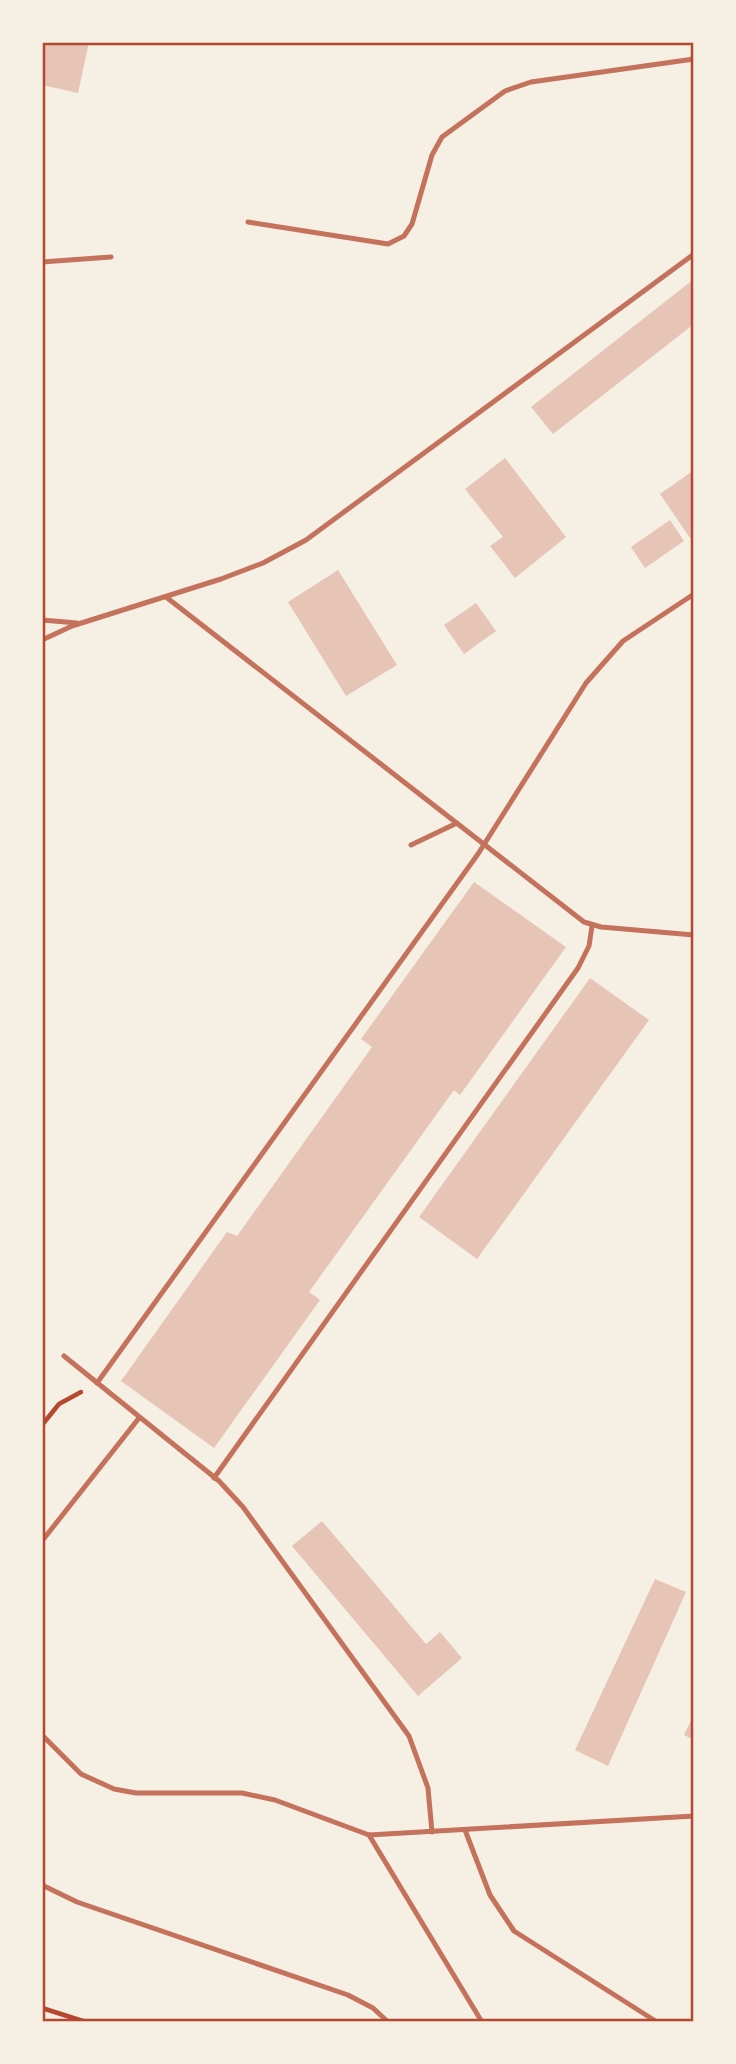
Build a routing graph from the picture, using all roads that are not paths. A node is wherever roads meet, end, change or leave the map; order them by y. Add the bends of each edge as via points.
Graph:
1 (694, 59) edge
2 (248, 222) dead end
3 (694, 254) edge
4 (111, 257) dead end
5 (42, 262) edge
6 (694, 594) edge
7 (166, 597) junction
8 (42, 620) edge
9 (81, 624) junction
10 (42, 640) edge
11 (457, 823) junction
12 (484, 844) junction
13 (411, 845) dead end
14 (592, 926) junction
15 (694, 935) edge
16 (64, 1356) dead end
17 (97, 1383) junction
18 (139, 1418) junction
19 (214, 1478) junction
20 (42, 1541) edge
21 (42, 1735) edge
22 (694, 1816) edge
23 (465, 1830) junction
24 (432, 1832) junction
25 (369, 1835) junction
26 (42, 1885) edge
27 (388, 2022) edge
28 (482, 2022) edge
29 (657, 2022) edge

1 - 2 lane via 531,82 505,91 442,137 432,155 412,224 396,242
3 - 7 lane via 306,540 263,563
4 - 5 lane
6 - 12 lane via 623,641 604,660
7 - 9 lane
7 - 11 lane
8 - 9 lane
9 - 10 lane
11 - 12 lane
11 - 13 lane
12 - 14 lane
12 - 17 lane
14 - 15 lane
14 - 19 lane via 578,968
16 - 17 lane
17 - 18 lane
18 - 19 lane
18 - 20 lane
19 - 24 lane via 243,1507 409,1736 428,1788
21 - 25 lane via 81,1774 114,1789 242,1793 275,1800
22 - 23 lane
23 - 24 lane
23 - 29 lane via 490,1895 514,1931
24 - 25 lane
25 - 28 lane
26 - 27 lane via 77,1902 348,1995

